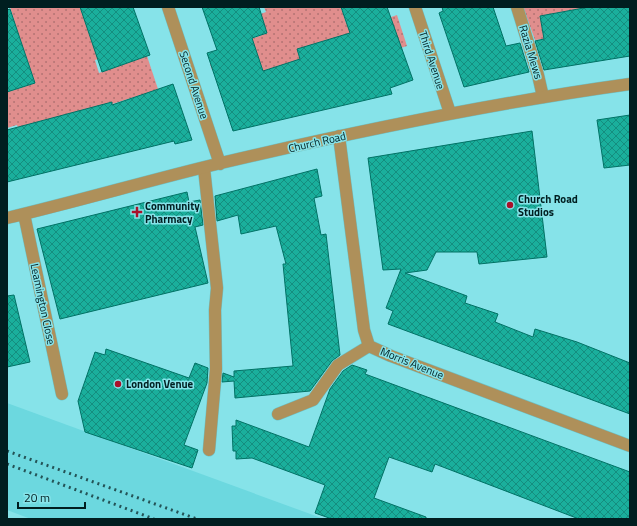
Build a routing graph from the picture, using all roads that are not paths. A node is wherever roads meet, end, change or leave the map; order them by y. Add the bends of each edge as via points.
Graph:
1 (168, 7) edge
2 (415, 7) edge
3 (517, 7) edge
4 (630, 84) edge
5 (543, 97) junction
6 (450, 113) junction
7 (339, 136) junction
8 (220, 164) junction
9 (204, 168) junction
10 (24, 214) junction
11 (7, 218) edge
12 (369, 346) junction
13 (62, 394) dead end
14 (278, 414) dead end
15 (630, 446) edge
16 (209, 450) dead end

1 - 8 street, Second Avenue
2 - 6 street, Third Avenue
3 - 5 street, Razia Mews
4 - 5 street, Church Road
5 - 6 street, Church Road
6 - 7 street, Church Road
7 - 8 street, Church Road
7 - 12 street, Morris Avenue via 364,330
8 - 9 street, Church Road
9 - 10 street, Church Road
9 - 16 street via 217,288 216,369
10 - 11 street, Church Road
10 - 13 street, Leamington Close
12 - 14 street via 338,365 313,400
12 - 15 street, Morris Avenue

